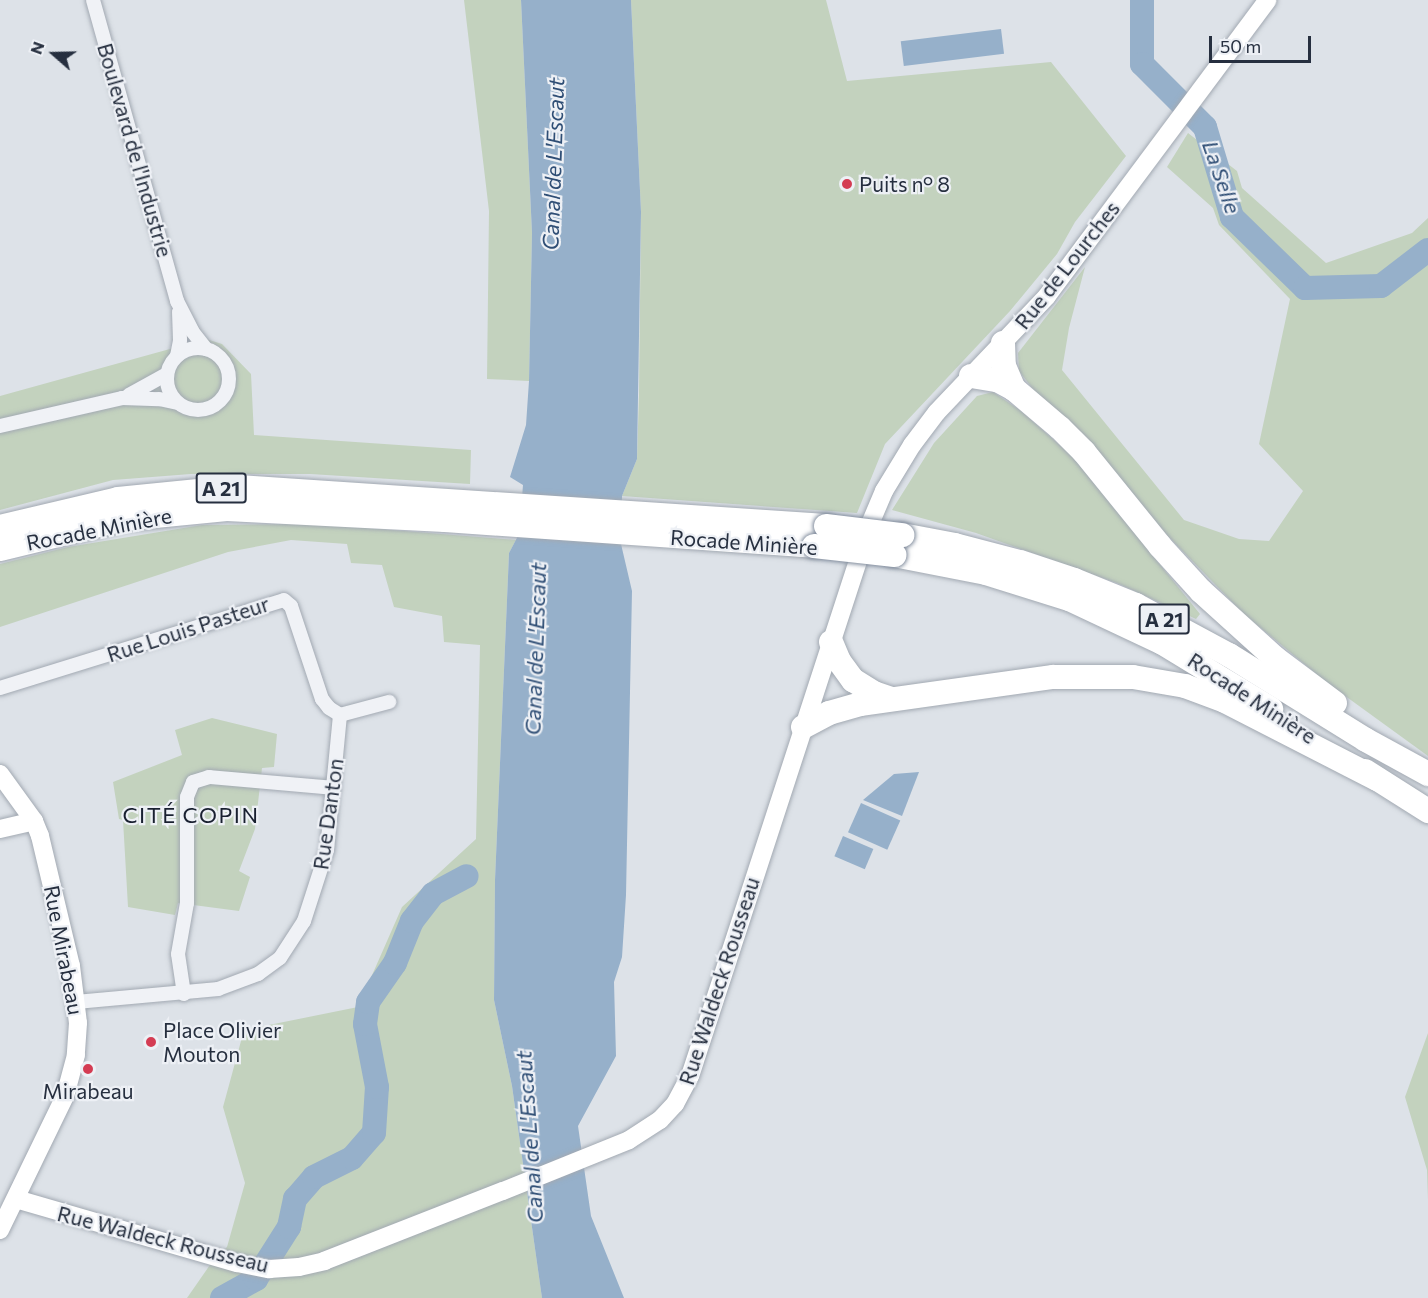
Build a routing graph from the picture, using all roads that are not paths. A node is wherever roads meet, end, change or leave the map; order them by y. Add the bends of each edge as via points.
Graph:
1 (93, 0) edge
2 (1268, 0) edge
3 (177, 301) junction
4 (1003, 343) junction
5 (206, 349) junction
6 (177, 356) junction
7 (167, 374) junction
8 (971, 376) junction
9 (1014, 389) junction
10 (122, 398) junction
11 (178, 403) junction
12 (0, 426) edge
13 (445, 510) junction
14 (0, 527) edge
15 (711, 528) junction
16 (868, 528) joint
17 (898, 545) junction
18 (0, 549) edge
19 (831, 642) junction
20 (0, 688) edge
21 (895, 700) junction
22 (389, 702) dead end
23 (340, 715) junction
24 (803, 727) junction
25 (1402, 757) junction
26 (0, 774) edge
27 (1428, 774) edge
28 (1377, 779) junction
29 (334, 788) junction
30 (1428, 811) edge
31 (34, 821) junction
32 (0, 829) edge
33 (184, 994) junction
34 (76, 1002) junction
35 (16, 1199) junction
36 (0, 1230) edge

1 - 3 street, Boulevard de l'Industrie
2 - 4 street, Rue de Lourches via 1047,296
3 - 5 street, Boulevard de l'Industrie
3 - 6 street, Boulevard de l'Industrie
4 - 8 street, Rue de Lourches
4 - 9 highway via 1004,366
5 - 6 street via 191,348
5 - 11 street via 216,353 226,365 227,391 217,403 203,410
6 - 7 street
7 - 10 street
7 - 11 street via 169,392
8 - 9 highway via 997,380
8 - 16 street, Rue de Lourches via 912,445 884,491
9 - 25 highway via 1084,452 1160,546 1215,604 1275,658
10 - 11 street
10 - 12 street
13 - 14 highway, Rocade Minière / A 21 via 280,489 212,488 118,499
13 - 15 highway, Rocade Minière / A 21
13 - 18 highway, Rocade Minière / A 21 via 210,510 124,519
15 - 17 highway, Rocade Minière / A 21, bridge via 814,546
15 - 17 highway, Rocade Minière / A 21, bridge via 826,526
16 - 19 street, Rue Waldeck Rousseau
17 - 25 highway, Rocade Minière / A 21 via 1020,562 1122,599 1204,640 1366,740
17 - 28 highway, Rocade Minière / A 21 via 1054,593 1111,617 1218,675
19 - 21 highway via 853,680
19 - 24 street, Rue Waldeck Rousseau
20 - 23 street, Rue Louis Pasteur via 284,600 290,603 322,699
21 - 24 highway via 839,709
21 - 28 highway via 1066,676 1147,678 1185,686 1225,701
22 - 23 street
23 - 29 street, Rue Danton
24 - 35 street, Rue Waldeck Rousseau via 686,1086 653,1126 608,1149 324,1261 279,1269 248,1265
25 - 27 highway, Rocade Minière / A 21
26 - 31 street, Rue Mirabeau
28 - 30 highway, Rocade Minière / A 21
29 - 33 street, Rue Danton via 321,873 304,921 287,950 266,969 236,985
29 - 33 street via 209,777 193,782 187,797 187,903 178,954
31 - 32 street
31 - 34 street, Rue Mirabeau via 55,896
33 - 34 street, Rue Danton
34 - 35 street, Rue Mirabeau via 77,1046 72,1076 58,1114
35 - 36 street, Rue Mirabeau

